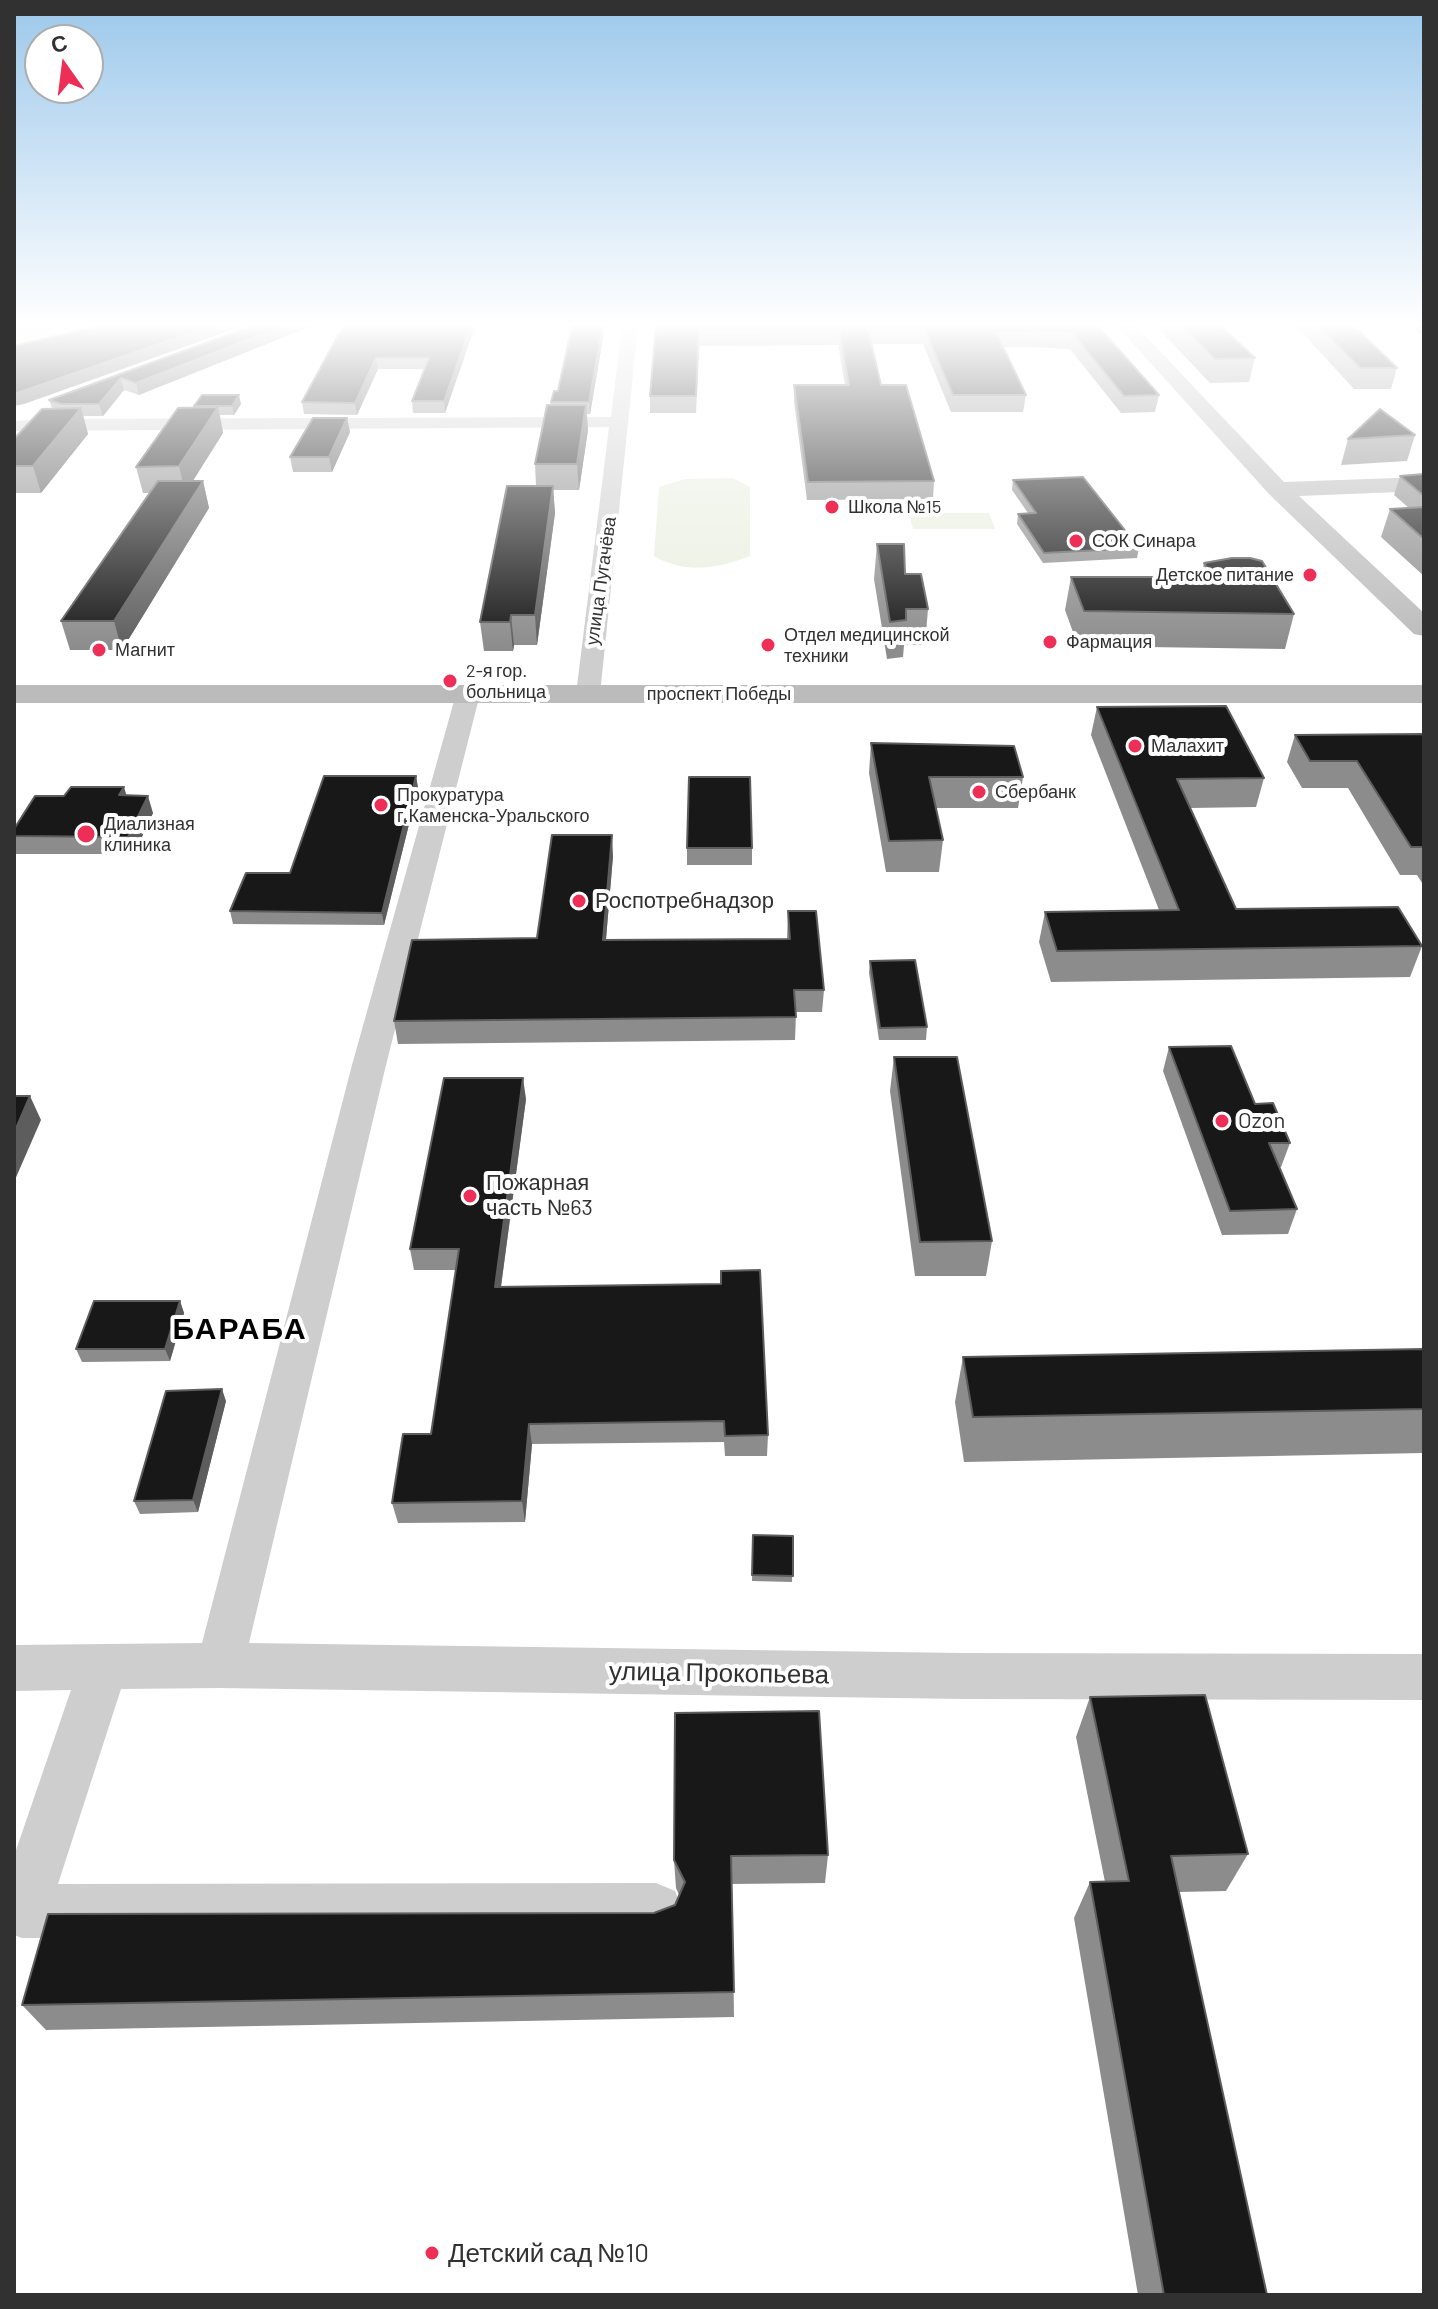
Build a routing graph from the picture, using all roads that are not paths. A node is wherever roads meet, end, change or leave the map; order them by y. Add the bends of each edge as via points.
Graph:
1 (618, 434) edge
2 (1226, 434) edge
3 (1424, 484) edge
4 (1278, 489) junction
5 (1424, 628) edge
6 (14, 694) edge
7 (468, 694) junction
8 (588, 694) junction
9 (1424, 694) edge
10 (220, 1665) junction
11 (104, 1666) junction
12 (14, 1668) edge
13 (1424, 1677) edge
14 (656, 1910) edge

1 - 8 street, улица Пугачёва
2 - 4 street
3 - 4 street
4 - 5 street
6 - 7 street, проспект Победы
7 - 8 street, проспект Победы
7 - 10 street via 369,1065
8 - 9 street, проспект Победы
10 - 11 street, улица Прокопьева
10 - 13 street, улица Прокопьева
11 - 12 street, улица Прокопьева
11 - 14 street via 22,1911

